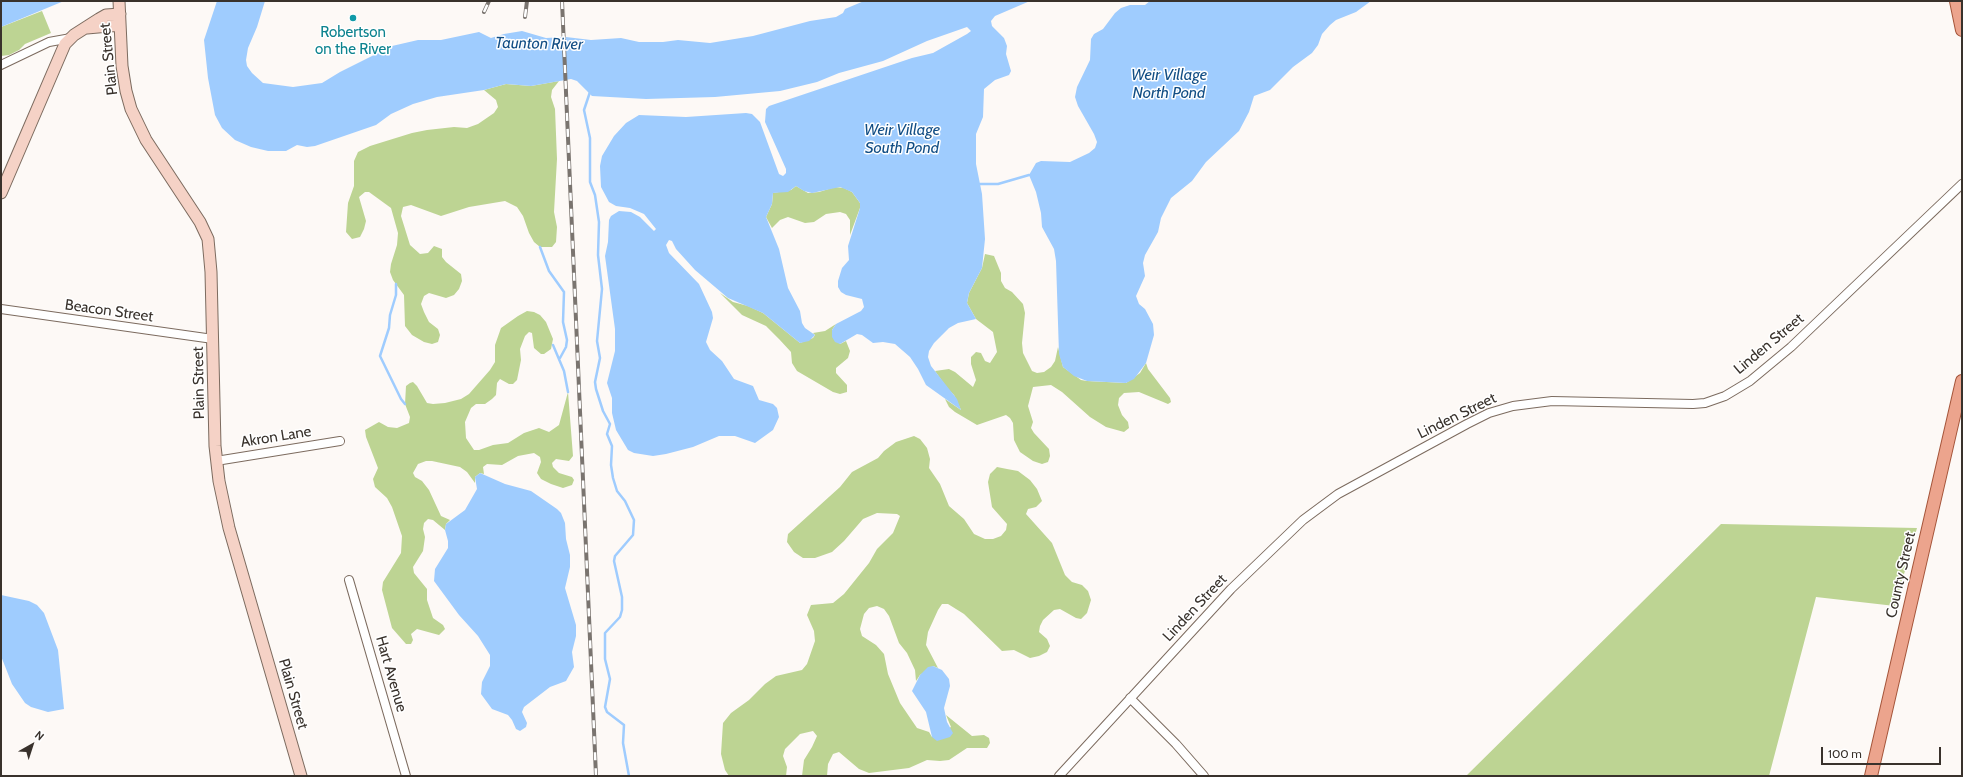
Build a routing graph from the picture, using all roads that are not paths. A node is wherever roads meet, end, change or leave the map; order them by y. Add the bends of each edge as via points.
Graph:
1 (119, 1) edge
2 (1958, 4) edge
3 (120, 19) junction
4 (1962, 30) edge
5 (70, 38) junction
6 (1, 65) edge
7 (1962, 184) edge
8 (1, 193) edge
9 (1, 309) edge
10 (213, 339) junction
11 (1962, 381) edge
12 (340, 441) dead end
13 (216, 461) junction
14 (349, 580) dead end
15 (1130, 698) junction
16 (301, 776) edge
17 (406, 776) edge
18 (1059, 776) edge
19 (1204, 776) edge
20 (1871, 776) edge

1 - 3 main road, Plain Street
2 - 4 main road
3 - 5 main road via 106,15
3 - 10 main road, Plain Street via 123,79 133,114 146,140 200,222 208,239 212,272
5 - 6 street via 49,42
5 - 8 main road via 58,58
7 - 15 street, Linden Street via 1790,347 1761,373 1729,394 1693,404 1552,401 1513,406 1473,421 1338,494 1314,511 1266,554
9 - 10 street, Beacon Street
10 - 13 main road, Plain Street
11 - 20 main road, County Street
12 - 13 street, Akron Lane
13 - 16 main road, Plain Street via 229,528
14 - 17 street, Hart Avenue
15 - 18 street, Linden Street
15 - 19 street

